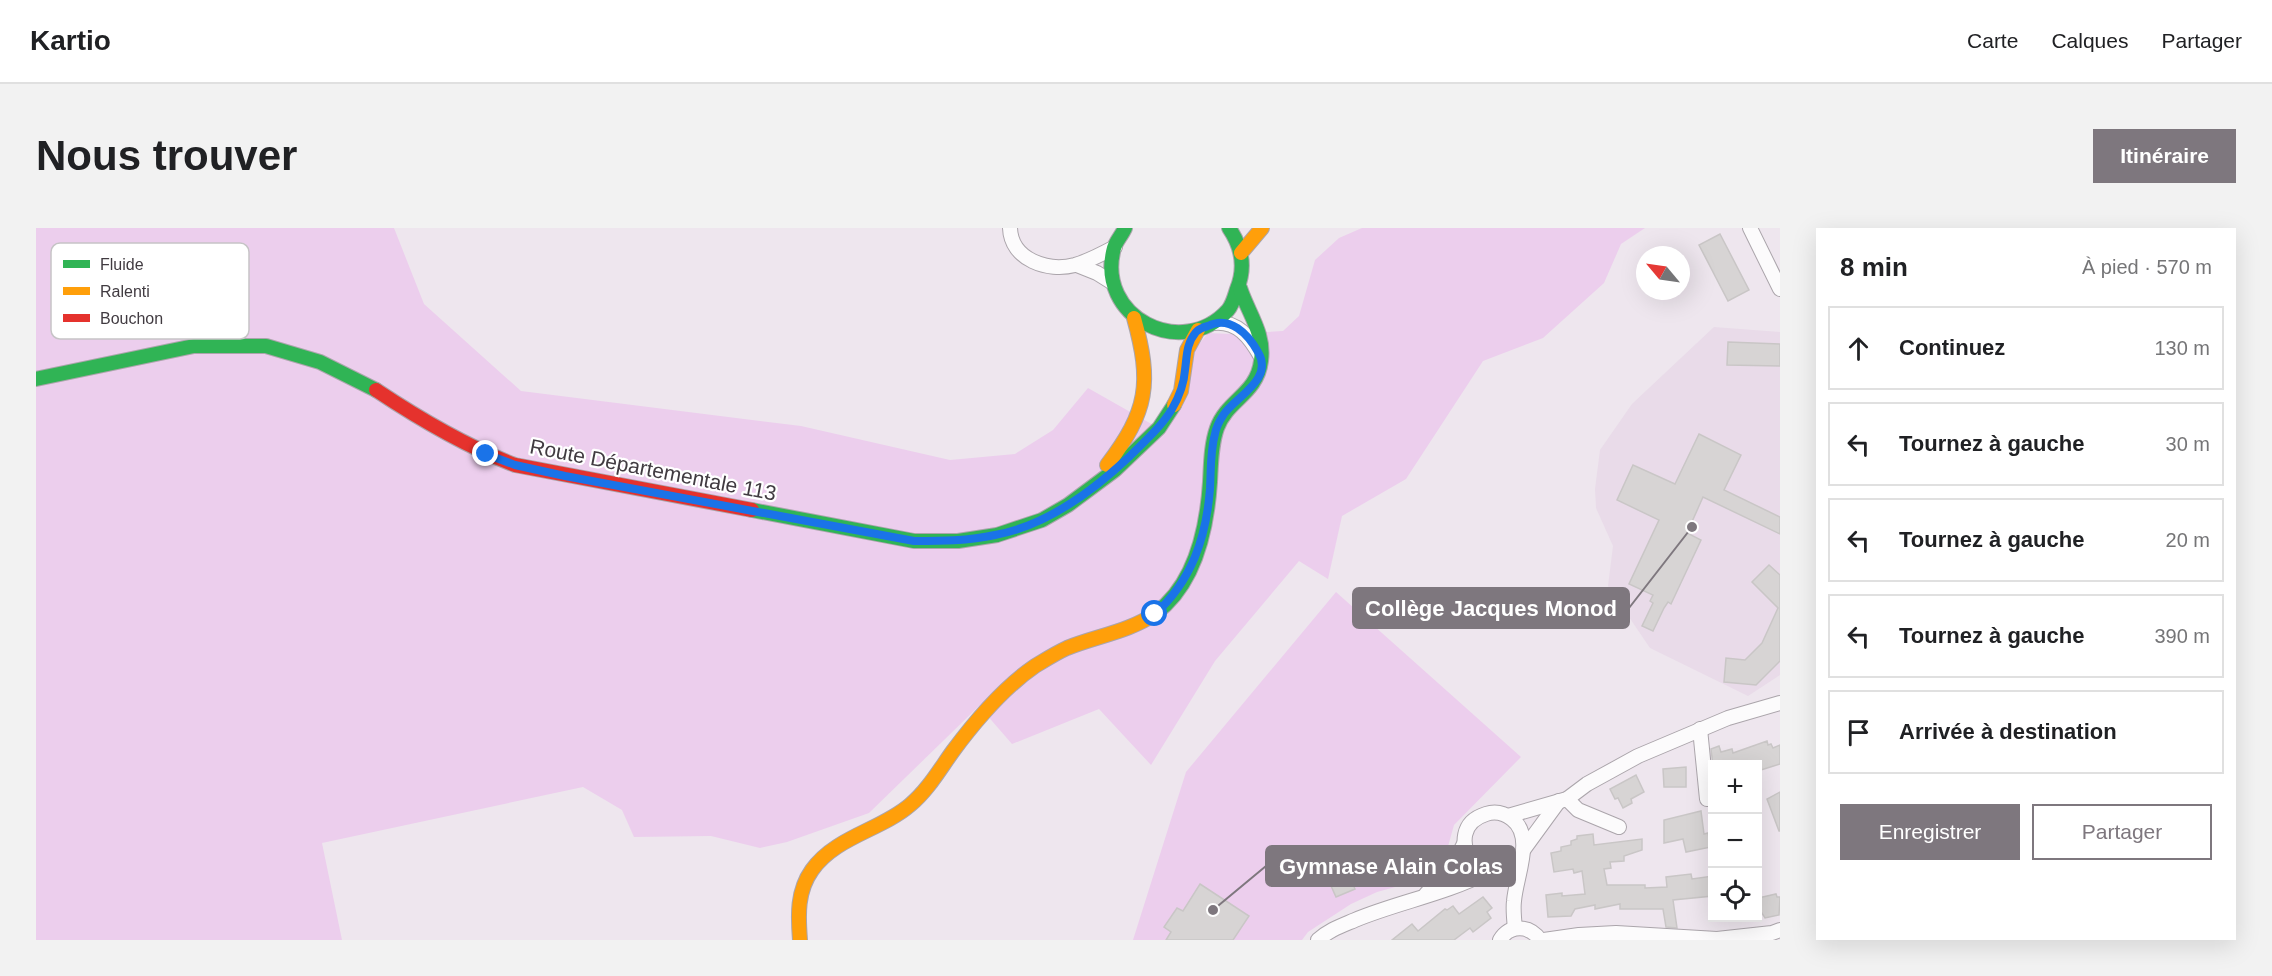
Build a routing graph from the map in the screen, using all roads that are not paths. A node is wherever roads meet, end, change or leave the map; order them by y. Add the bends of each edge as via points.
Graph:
1 (1010, 228) edge
2 (1125, 228) edge
3 (1229, 228) edge
4 (1262, 228) edge
5 (1750, 228) edge
6 (1115, 247) junction
7 (1241, 253) junction
8 (1077, 265) junction
9 (1113, 283) junction
10 (1240, 288) junction
11 (1780, 289) edge
12 (1134, 318) junction
13 (1213, 323) junction
14 (1198, 330) junction
15 (1262, 358) junction
16 (36, 379) edge
17 (1068, 505) junction
18 (1780, 703) edge
19 (1700, 729) junction
20 (1563, 800) junction
21 (1707, 800) dead end
22 (1508, 816) junction
23 (1619, 827) dead end
24 (1464, 844) junction
25 (1523, 852) junction
26 (1493, 872) junction
27 (1425, 896) junction
28 (1513, 903) junction
29 (1515, 928) junction
30 (1780, 930) edge
31 (800, 940) edge
32 (1318, 940) edge
33 (1500, 940) edge
34 (1542, 940) edge

1 - 8 street via 1017,252 1030,260 1047,266
2 - 6 main road
3 - 7 main road
4 - 7 main road
5 - 11 street
6 - 8 street
6 - 9 main road
7 - 10 main road
8 - 9 street
9 - 12 main road
10 - 13 main road via 1234,302
10 - 15 main road via 1257,326
12 - 14 main road via 1164,333
12 - 17 main road, Route Départementale 113 via 1146,363 1142,408 1117,452
13 - 14 main road
13 - 15 street via 1239,328
14 - 17 main road, Route Départementale 113 via 1187,350 1181,391 1159,428 1115,470
15 - 31 main road via 1255,384 1218,423 1207,522 1198,550 1172,598 1135,625 1065,648 1034,667 975,724 906,808 829,852 802,886 798,905
16 - 17 main road, Route Départementale 113 via 194,346 266,346 320,362 368,385 426,423 486,454 565,476 914,541 958,541 997,535 1042,520
18 - 19 street
19 - 20 street via 1638,756
19 - 21 street
20 - 22 street
20 - 23 street
20 - 25 street
22 - 24 street via 1482,815 1469,827
22 - 25 street via 1522,830
24 - 26 street via 1471,862
24 - 27 street via 1453,865
25 - 26 street via 1516,863
25 - 28 street
26 - 27 street
26 - 28 street
27 - 32 street via 1371,914
28 - 29 street
29 - 33 street
29 - 34 street via 1530,930
30 - 34 street via 1717,939 1616,933

